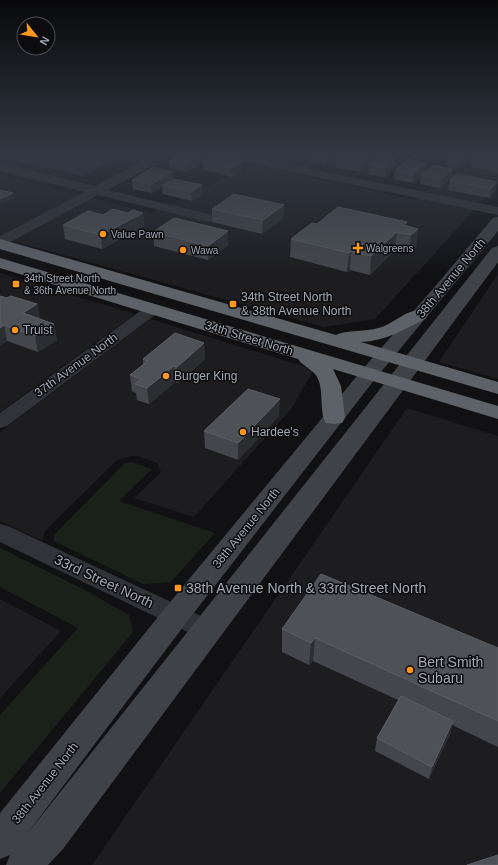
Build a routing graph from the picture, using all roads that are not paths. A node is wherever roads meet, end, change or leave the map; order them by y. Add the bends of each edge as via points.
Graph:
1 (92, 194) edge
2 (112, 194) edge
3 (417, 194) edge
4 (498, 211) edge
5 (208, 218) dead end
6 (498, 221) edge
7 (0, 243) edge
8 (498, 251) edge
9 (0, 263) edge
10 (77, 286) junction
11 (174, 294) junction
12 (153, 309) junction
13 (420, 315) junction
14 (326, 338) junction
15 (303, 355) junction
16 (385, 355) junction
17 (412, 363) junction
18 (368, 375) junction
19 (398, 383) junction
20 (498, 388) edge
21 (498, 413) edge
22 (334, 418) junction
23 (0, 422) edge
24 (0, 532) edge
25 (176, 615) junction
26 (208, 630) junction
27 (0, 840) edge
28 (24, 865) edge

1 - 7 street
2 - 5 street
3 - 4 street
6 - 13 main road, 38th Avenue North
7 - 11 highway, 34th Street North
8 - 17 main road, 38th Avenue North
9 - 10 highway, 34th Street North
10 - 11 highway via 92,285 139,296
10 - 12 highway, 34th Street North
11 - 14 highway, 34th Street North
12 - 15 highway, 34th Street North
12 - 23 street, 37th Avenue North
13 - 14 highway via 373,336
13 - 16 main road, 38th Avenue North
14 - 16 highway, 34th Street North
15 - 18 highway, 34th Street North
15 - 22 highway via 322,369 330,383 334,396
16 - 17 highway, 34th Street North
16 - 18 main road, 38th Avenue North
17 - 19 main road, 38th Avenue North
17 - 20 highway, 34th Street North
18 - 19 highway, 34th Street North
18 - 22 main road, 38th Avenue North
19 - 21 highway, 34th Street North
19 - 26 main road, 38th Avenue North
22 - 25 main road, 38th Avenue North
24 - 25 street, 33rd Street North
25 - 26 street, 33rd Street North
25 - 27 main road, 38th Avenue North
26 - 28 main road, 38th Avenue North via 50,836

